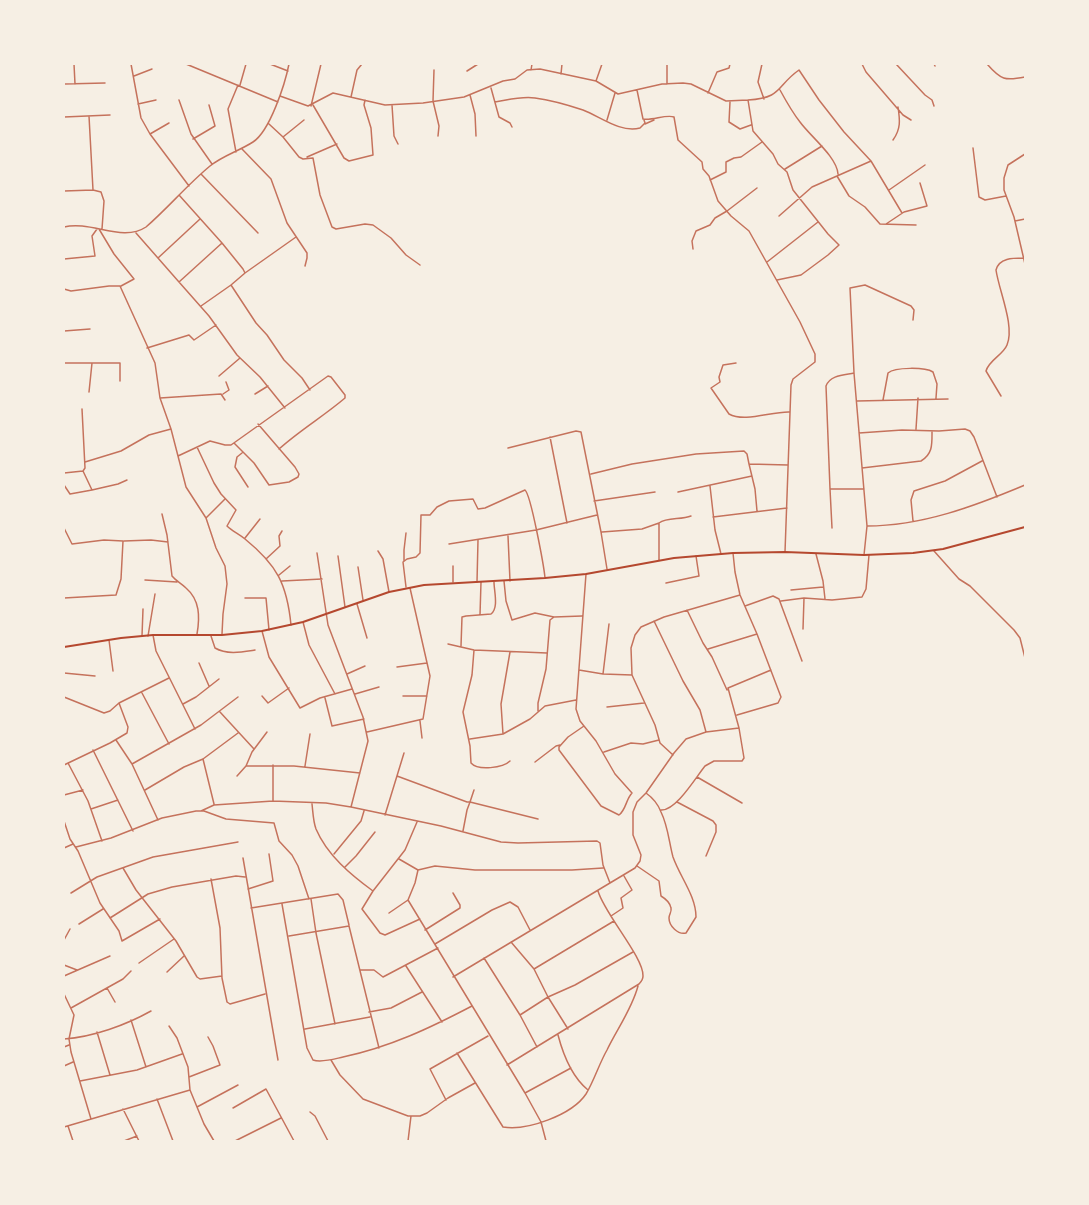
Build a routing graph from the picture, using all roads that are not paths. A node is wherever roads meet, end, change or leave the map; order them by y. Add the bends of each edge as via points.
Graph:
1 (74, 64) edge
2 (131, 64) edge
3 (186, 64) edge
4 (246, 64) edge
5 (270, 64) edge
6 (289, 64) edge
7 (321, 64) edge
8 (362, 64) edge
9 (478, 64) edge
10 (532, 64) edge
11 (562, 64) edge
12 (602, 64) edge
13 (667, 64) edge
14 (730, 64) edge
15 (762, 64) edge
16 (862, 64) edge
17 (896, 64) edge
18 (987, 64) edge
19 (152, 69) dead end
20 (434, 70) dead end
21 (531, 70) junction
22 (288, 71) junction
23 (467, 71) dead end
24 (560, 74) junction
25 (134, 76) junction
26 (1025, 77) edge
27 (596, 82) junction
28 (105, 83) dead end
29 (64, 84) edge
30 (75, 84) junction
31 (667, 84) junction
32 (239, 85) junction
33 (491, 87) junction
34 (637, 90) junction
35 (780, 90) junction
36 (615, 93) junction
37 (708, 93) junction
38 (470, 94) junction
39 (280, 96) junction
40 (351, 97) junction
41 (764, 99) junction
42 (156, 100) dead end
43 (179, 100) dead end
44 (364, 100) junction
45 (748, 100) junction
46 (433, 101) junction
47 (730, 101) junction
48 (278, 102) junction
49 (495, 102) junction
50 (138, 104) junction
51 (209, 105) dead end
52 (312, 105) junction
53 (392, 105) junction
54 (934, 106) dead end
55 (898, 107) junction
56 (110, 115) dead end
57 (89, 116) junction
58 (64, 117) edge
59 (655, 119) junction
60 (304, 120) dead end
61 (607, 120) junction
62 (644, 120) junction
63 (911, 120) dead end
64 (169, 123) dead end
65 (268, 124) junction
66 (643, 125) junction
67 (751, 125) junction
68 (512, 127) dead end
69 (150, 134) junction
70 (438, 136) dead end
71 (476, 136) dead end
72 (283, 137) junction
73 (193, 139) junction
74 (892, 140) dead end
75 (762, 142) junction
76 (337, 144) junction
77 (398, 144) dead end
78 (822, 146) junction
79 (973, 148) dead end
80 (242, 149) junction
81 (236, 152) junction
82 (1025, 154) edge
83 (306, 158) junction
84 (871, 161) junction
85 (212, 164) junction
86 (925, 165) dead end
87 (785, 169) junction
88 (201, 174) junction
89 (838, 175) junction
90 (710, 180) junction
91 (920, 183) dead end
92 (189, 186) junction
93 (757, 188) dead end
94 (93, 190) junction
95 (889, 190) junction
96 (64, 191) edge
97 (179, 195) junction
98 (1006, 196) junction
99 (800, 197) junction
100 (727, 211) junction
101 (902, 213) junction
102 (778, 216) dead end
103 (200, 219) junction
104 (1025, 219) edge
105 (818, 222) junction
106 (1015, 222) junction
107 (884, 224) junction
108 (916, 225) dead end
109 (64, 227) edge
110 (98, 229) junction
111 (102, 229) junction
112 (136, 233) junction
113 (258, 233) dead end
114 (296, 237) junction
115 (222, 243) junction
116 (693, 249) dead end
117 (158, 258) junction
118 (1023, 258) junction
119 (64, 259) edge
120 (767, 262) junction
121 (1025, 264) edge
122 (420, 265) dead end
123 (305, 266) dead end
124 (245, 273) junction
125 (777, 280) junction
126 (179, 282) junction
127 (231, 285) junction
128 (120, 286) junction
129 (64, 289) edge
130 (201, 306) junction
131 (913, 320) dead end
132 (216, 325) junction
133 (90, 329) dead end
134 (64, 331) edge
135 (147, 348) junction
136 (240, 358) junction
137 (64, 363) edge
138 (92, 363) junction
139 (736, 363) dead end
140 (854, 373) junction
141 (220, 376) dead end
142 (120, 381) dead end
143 (226, 382) dead end
144 (268, 386) junction
145 (310, 390) junction
146 (89, 392) dead end
147 (223, 394) junction
148 (255, 394) dead end
149 (1000, 396) dead end
150 (160, 398) junction
151 (918, 398) junction
152 (936, 398) junction
153 (948, 398) dead end
154 (226, 400) dead end
155 (883, 400) junction
156 (857, 401) junction
157 (285, 408) junction
158 (82, 409) dead end
159 (790, 412) junction
160 (258, 424) junction
161 (171, 429) junction
162 (916, 429) junction
163 (932, 431) junction
164 (859, 433) junction
165 (550, 437) junction
166 (234, 443) junction
167 (197, 447) junction
168 (508, 448) dead end
169 (279, 449) junction
170 (242, 452) junction
171 (178, 456) junction
172 (983, 461) junction
173 (85, 462) junction
174 (749, 464) junction
175 (788, 465) junction
176 (862, 468) junction
177 (82, 471) junction
178 (64, 473) edge
179 (590, 475) junction
180 (752, 476) junction
181 (127, 480) dead end
182 (64, 485) edge
183 (1025, 485) edge
184 (710, 486) junction
185 (248, 487) dead end
186 (864, 489) junction
187 (92, 490) junction
188 (830, 490) junction
189 (655, 492) dead end
190 (678, 492) dead end
191 (997, 497) junction
192 (225, 499) junction
193 (594, 501) junction
194 (787, 508) junction
195 (757, 511) junction
196 (162, 514) dead end
197 (597, 515) junction
198 (691, 516) dead end
199 (713, 516) junction
200 (206, 518) junction
201 (260, 519) dead end
202 (913, 521) junction
203 (567, 523) junction
204 (659, 523) junction
205 (867, 526) junction
206 (1025, 527) edge
207 (64, 528) edge
208 (832, 528) dead end
209 (536, 530) junction
210 (282, 531) dead end
211 (601, 532) junction
212 (406, 533) dead end
213 (508, 536) junction
214 (245, 538) junction
215 (478, 540) junction
216 (123, 541) junction
217 (168, 542) junction
218 (449, 544) dead end
219 (378, 551) dead end
220 (933, 551) junction
221 (785, 552) junction
222 (317, 553) dead end
223 (733, 553) junction
224 (816, 553) junction
225 (721, 554) junction
226 (864, 555) junction
227 (869, 555) junction
228 (338, 556) dead end
229 (696, 556) junction
230 (266, 560) junction
231 (659, 560) junction
232 (404, 561) junction
233 (290, 566) dead end
234 (453, 566) dead end
235 (358, 567) dead end
236 (607, 569) junction
237 (586, 574) junction
238 (279, 575) junction
239 (544, 578) junction
240 (322, 579) junction
241 (145, 580) dead end
242 (504, 581) junction
243 (510, 581) junction
244 (177, 582) junction
245 (282, 582) junction
246 (453, 582) junction
247 (477, 582) junction
248 (480, 582) junction
249 (494, 582) junction
250 (666, 583) dead end
251 (406, 587) junction
252 (410, 587) junction
253 (824, 587) junction
254 (791, 590) dead end
255 (389, 592) junction
256 (155, 594) dead end
257 (740, 595) junction
258 (64, 598) edge
259 (245, 598) dead end
260 (804, 598) junction
261 (825, 599) junction
262 (363, 600) junction
263 (781, 601) junction
264 (357, 603) junction
265 (745, 606) junction
266 (345, 607) junction
267 (143, 609) dead end
268 (687, 610) junction
269 (325, 614) junction
270 (480, 615) junction
271 (582, 616) junction
272 (554, 617) junction
273 (654, 620) junction
274 (303, 622) junction
275 (609, 624) dead end
276 (291, 625) junction
277 (803, 628) dead end
278 (269, 630) junction
279 (262, 631) junction
280 (757, 634) junction
281 (153, 635) junction
282 (211, 635) junction
283 (222, 635) junction
284 (142, 636) junction
285 (148, 636) junction
286 (197, 636) junction
287 (368, 638) dead end
288 (109, 640) junction
289 (448, 644) dead end
290 (461, 646) junction
291 (64, 647) edge
292 (708, 649) junction
293 (255, 650) dead end
294 (474, 650) junction
295 (510, 652) junction
296 (547, 653) junction
297 (1025, 658) edge
298 (802, 661) dead end
299 (199, 663) dead end
300 (428, 663) junction
301 (365, 666) dead end
302 (397, 667) dead end
303 (578, 670) junction
304 (771, 670) junction
305 (113, 671) dead end
306 (64, 673) edge
307 (347, 674) junction
308 (603, 674) junction
309 (632, 675) junction
310 (96, 676) dead end
311 (169, 678) junction
312 (219, 679) dead end
313 (209, 686) junction
314 (379, 687) dead end
315 (289, 688) junction
316 (353, 689) junction
317 (727, 690) junction
318 (142, 693) junction
319 (335, 694) junction
320 (355, 694) junction
321 (262, 696) dead end
322 (403, 696) dead end
323 (427, 696) junction
324 (64, 697) edge
325 (238, 697) dead end
326 (325, 697) junction
327 (576, 700) junction
328 (644, 703) junction
329 (119, 704) junction
330 (183, 704) junction
331 (607, 707) dead end
332 (538, 711) junction
333 (220, 712) junction
334 (736, 716) junction
335 (364, 719) junction
336 (420, 721) junction
337 (584, 726) junction
338 (739, 728) junction
339 (195, 729) junction
340 (267, 732) dead end
341 (367, 732) junction
342 (706, 732) junction
343 (238, 733) junction
344 (310, 734) dead end
345 (503, 734) junction
346 (422, 738) dead end
347 (469, 739) junction
348 (116, 740) junction
349 (659, 740) junction
350 (169, 744) junction
351 (560, 746) junction
352 (254, 749) junction
353 (92, 750) junction
354 (604, 752) junction
355 (404, 753) dead end
356 (673, 755) junction
357 (203, 759) junction
358 (510, 761) dead end
359 (535, 762) dead end
360 (68, 763) junction
361 (132, 764) junction
362 (64, 765) edge
363 (273, 765) junction
364 (246, 766) junction
365 (305, 766) junction
366 (360, 773) junction
367 (237, 776) dead end
368 (398, 776) junction
369 (696, 777) junction
370 (83, 790) junction
371 (145, 790) junction
372 (474, 790) dead end
373 (646, 793) junction
374 (64, 795) edge
375 (118, 800) junction
376 (273, 801) junction
377 (470, 802) junction
378 (677, 802) junction
379 (742, 803) dead end
380 (312, 804) junction
381 (214, 805) junction
382 (351, 807) junction
383 (91, 809) junction
384 (660, 810) junction
385 (664, 810) junction
386 (201, 811) junction
387 (364, 811) junction
388 (662, 814) junction
389 (384, 815) junction
390 (538, 819) dead end
391 (158, 820) junction
392 (64, 821) edge
393 (417, 822) junction
394 (133, 831) junction
395 (375, 832) dead end
396 (463, 832) junction
397 (102, 841) junction
398 (238, 842) dead end
399 (74, 844) junction
400 (76, 847) junction
401 (64, 848) edge
402 (269, 854) dead end
403 (334, 854) junction
404 (706, 856) dead end
405 (242, 858) dead end
406 (399, 859) junction
407 (637, 866) junction
408 (345, 867) junction
409 (123, 868) junction
410 (603, 868) junction
411 (418, 870) junction
412 (624, 876) junction
413 (245, 877) junction
414 (211, 879) junction
415 (91, 882) junction
416 (610, 883) junction
417 (248, 889) junction
418 (373, 891) junction
419 (598, 891) junction
420 (71, 893) dead end
421 (453, 893) dead end
422 (142, 898) junction
423 (310, 899) junction
424 (408, 900) junction
425 (282, 904) junction
426 (251, 908) junction
427 (103, 909) junction
428 (390, 913) dead end
429 (611, 916) junction
430 (110, 918) junction
431 (160, 919) junction
432 (420, 919) junction
433 (614, 921) junction
434 (79, 924) dead end
435 (349, 926) junction
436 (70, 928) dead end
437 (425, 930) junction
438 (530, 931) junction
439 (316, 933) junction
440 (289, 936) junction
441 (64, 940) edge
442 (174, 940) junction
443 (510, 942) junction
444 (435, 944) junction
445 (438, 948) junction
446 (633, 952) junction
447 (110, 956) dead end
448 (184, 956) junction
449 (484, 958) junction
450 (139, 963) dead end
451 (64, 964) edge
452 (406, 966) junction
453 (534, 969) junction
454 (77, 970) junction
455 (359, 970) junction
456 (131, 971) dead end
457 (167, 972) dead end
458 (64, 976) edge
459 (222, 976) junction
460 (453, 977) junction
461 (638, 986) junction
462 (107, 988) junction
463 (422, 992) junction
464 (64, 994) edge
465 (266, 994) junction
466 (548, 997) junction
467 (115, 1002) dead end
468 (472, 1006) junction
469 (71, 1008) junction
470 (151, 1010) dead end
471 (369, 1012) junction
472 (520, 1015) junction
473 (370, 1017) junction
474 (131, 1020) junction
475 (442, 1022) junction
476 (335, 1024) junction
477 (169, 1026) dead end
478 (305, 1029) junction
479 (568, 1029) junction
480 (97, 1032) junction
481 (558, 1035) junction
482 (489, 1036) junction
483 (208, 1037) dead end
484 (69, 1039) junction
485 (64, 1040) edge
486 (69, 1045) junction
487 (64, 1047) edge
488 (537, 1047) junction
489 (379, 1048) junction
490 (457, 1053) junction
491 (182, 1054) junction
492 (278, 1060) dead end
493 (331, 1060) junction
494 (73, 1062) junction
495 (507, 1064) junction
496 (64, 1066) edge
497 (146, 1066) junction
498 (571, 1068) junction
499 (110, 1076) junction
500 (189, 1077) junction
501 (80, 1081) junction
502 (475, 1083) junction
503 (238, 1085) dead end
504 (190, 1090) junction
505 (588, 1090) junction
506 (525, 1093) junction
507 (157, 1099) junction
508 (446, 1100) junction
509 (197, 1107) junction
510 (233, 1108) dead end
511 (123, 1109) junction
512 (310, 1112) dead end
513 (411, 1116) junction
514 (281, 1118) junction
515 (91, 1119) junction
516 (541, 1122) junction
517 (68, 1126) junction
518 (64, 1127) edge
519 (137, 1136) junction
520 (73, 1141) edge
521 (124, 1141) edge
522 (140, 1141) edge
523 (173, 1141) edge
524 (214, 1141) edge
525 (235, 1141) edge
526 (294, 1141) edge
527 (328, 1141) edge
528 (408, 1141) edge
529 (546, 1141) edge

1 - 30 street
2 - 25 street
3 - 32 street
4 - 32 street
5 - 22 street
6 - 22 street
7 - 52 street
8 - 40 street via 357,70
9 - 23 street
10 - 21 street
11 - 24 street
12 - 27 street
13 - 31 street
14 - 37 street via 729,68 717,72
15 - 41 street via 758,82
16 - 55 street via 866,72
17 - 54 street via 932,100
18 - 26 street via 1003,79
19 - 25 street
20 - 46 street
21 - 24 street via 550,70
21 - 33 street via 515,79
22 - 39 street
24 - 27 street
25 - 50 street
27 - 36 street
28 - 30 street
29 - 30 street
31 - 34 street
31 - 37 street via 689,83
32 - 48 street
32 - 81 street via 228,109
33 - 38 street
33 - 49 street
34 - 36 street
34 - 62 street
35 - 41 street
35 - 78 street via 800,122
35 - 84 street via 800,70 819,100
36 - 61 street
37 - 47 street
38 - 46 street
38 - 71 street via 475,114
39 - 48 street
39 - 52 street via 305,106
40 - 44 street
40 - 52 street via 333,93
41 - 45 street
42 - 50 street
43 - 73 street
44 - 53 street
44 - 76 street via 371,128 373,157 349,161 344,158
45 - 47 street
45 - 67 street
46 - 53 street
46 - 70 street via 439,126
47 - 67 street via 729,122 740,129
48 - 65 street
49 - 61 street via 536,98 582,110
49 - 68 street via 499,117
50 - 69 street via 141,118
51 - 73 street via 215,126
52 - 76 street
53 - 77 street via 394,136
55 - 63 street
55 - 74 street via 900,130
56 - 57 street
57 - 58 street
57 - 94 street
59 - 62 street
59 - 66 street
59 - 90 street via 674,117 678,140 702,162
60 - 72 street
61 - 66 street via 625,128 638,129
62 - 66 street
64 - 69 street
65 - 72 street
65 - 80 street via 259,137
67 - 75 street
69 - 92 street
72 - 83 street via 299,157
73 - 85 street
75 - 87 street via 780,167
75 - 90 street via 741,157 726,162 726,172
76 - 83 street
78 - 87 street
78 - 89 street via 838,169
79 - 98 street via 979,196 985,200
80 - 81 street
80 - 114 street via 271,179 283,215
81 - 85 street
82 - 98 street via 1008,165 1004,178
83 - 122 street via 311,156 314,160 320,195 332,227 336,229 373,225
84 - 89 street
84 - 95 street
85 - 88 street
86 - 95 street
87 - 99 street
88 - 92 street
88 - 113 street
89 - 99 street via 812,186
89 - 107 street via 849,196 865,207 880,224
90 - 100 street via 716,198
91 - 101 street via 927,206
92 - 97 street
93 - 100 street
94 - 96 street
94 - 111 street via 103,195
95 - 101 street
97 - 103 street
97 - 112 street via 155,220
98 - 106 street
99 - 102 street
99 - 105 street
100 - 116 street via 696,231 692,237
100 - 120 street via 748,228
101 - 107 street
103 - 115 street
103 - 117 street
104 - 106 street
105 - 120 street
105 - 125 street via 839,246 801,275
106 - 118 street
107 - 108 street
109 - 110 street via 79,225
110 - 111 street
110 - 119 street via 92,236 95,256
110 - 128 street via 134,279
111 - 112 street
112 - 117 street
114 - 123 street via 307,253
114 - 124 street
115 - 124 street
115 - 126 street
117 - 126 street
118 - 121 street
118 - 149 street via 1005,260 996,270 1010,338 1007,346 986,371
120 - 125 street
124 - 127 street
125 - 159 street via 816,357 815,362 791,382
126 - 130 street
127 - 130 street
127 - 145 street via 256,323
128 - 129 street via 71,292
128 - 135 street
130 - 132 street
131 - 140 street via 914,310 911,306 865,286 850,288
132 - 135 street via 194,340 189,335
132 - 136 street
133 - 134 street
135 - 150 street via 157,370
136 - 141 street
136 - 144 street
137 - 138 street
138 - 142 street via 120,363
138 - 146 street
139 - 159 street via 722,365 720,382 711,388 729,414 754,417 778,411
140 - 156 street
140 - 188 street via 831,379 825,390
143 - 147 street via 229,390
144 - 148 street
144 - 157 street
145 - 157 street
145 - 169 street via 330,376 346,396
147 - 150 street
147 - 154 street
150 - 161 street
151 - 152 street
151 - 155 street
151 - 162 street
152 - 153 street
152 - 155 street via 937,384 933,372 928,369 902,369 888,373
155 - 156 street
156 - 164 street
157 - 160 street
158 - 173 street
159 - 175 street
160 - 166 street
160 - 169 street
161 - 171 street
161 - 173 street via 149,435 121,451
162 - 163 street
162 - 164 street
163 - 172 street via 970,431
163 - 176 street via 931,451 921,461
164 - 176 street
165 - 168 street
165 - 179 street via 581,432
165 - 203 street
166 - 167 street via 225,446 210,440
166 - 170 street
167 - 171 street
167 - 192 street via 211,479
169 - 170 street via 295,467 299,476 289,482 271,486
170 - 185 street via 237,457 235,467
171 - 200 street via 186,487
172 - 191 street
172 - 202 street via 945,481 914,491 911,500
173 - 177 street
174 - 175 street
174 - 179 street via 745,451 732,451 632,464
174 - 180 street
175 - 194 street
176 - 186 street
177 - 178 street
177 - 187 street
179 - 193 street
180 - 184 street
180 - 195 street
181 - 187 street
182 - 187 street via 70,494
183 - 191 street
184 - 190 street
184 - 199 street
186 - 188 street
186 - 205 street
188 - 208 street
189 - 193 street
191 - 202 street
192 - 200 street
192 - 214 street via 237,511 227,526
193 - 197 street
194 - 195 street
194 - 221 street
195 - 199 street
196 - 217 street
197 - 203 street
197 - 211 street
198 - 204 street
199 - 225 street
200 - 283 street via 226,571
201 - 214 street
202 - 205 street
203 - 209 street
204 - 211 street via 642,529
204 - 231 street
205 - 226 street
206 - 220 main road
207 - 216 street via 72,544 104,540
209 - 213 street
209 - 232 street via 530,498 525,490 480,509 473,499 454,500 441,504 430,515 420,516 420,553
209 - 239 street
210 - 230 street via 279,536 280,546
211 - 236 street
212 - 232 street
213 - 215 street
213 - 243 street
214 - 230 street
215 - 218 street
215 - 247 street
216 - 217 street
216 - 258 street via 118,594
217 - 244 street via 171,572
219 - 255 street via 383,559
220 - 227 main road
220 - 297 street via 1014,630 1020,638
221 - 223 main road
221 - 224 main road
222 - 240 street
223 - 225 main road
223 - 257 street
224 - 226 main road
224 - 253 street
225 - 229 main road
226 - 227 main road
227 - 261 street via 864,595
228 - 266 street
229 - 231 main road
229 - 250 street via 699,576
230 - 238 street
231 - 236 main road
232 - 251 street
233 - 238 street
234 - 246 street
235 - 262 street
236 - 237 main road
237 - 239 main road
237 - 271 street
238 - 245 street
239 - 243 main road
240 - 245 street
240 - 269 street
241 - 244 street
242 - 243 main road
242 - 249 main road
242 - 272 street via 512,620 536,613
244 - 286 street via 188,590 197,603
245 - 276 street
246 - 247 main road
246 - 252 main road
247 - 248 main road
248 - 249 main road
248 - 270 street
249 - 270 street via 494,612
251 - 252 main road
251 - 255 main road
252 - 300 street
253 - 254 street
253 - 261 street
255 - 262 main road
256 - 285 street
257 - 265 street
257 - 268 street
259 - 278 street via 266,598
260 - 261 street
260 - 263 street
260 - 277 street
262 - 264 main road
263 - 265 street via 773,596
263 - 298 street
264 - 266 main road
264 - 287 street
265 - 280 street
266 - 269 main road
267 - 284 street
268 - 273 street
268 - 292 street
269 - 274 main road
269 - 307 street
270 - 290 street via 461,619
271 - 272 street
271 - 303 street
272 - 296 street via 549,623
273 - 309 street via 641,627 635,635 631,655
273 - 342 street via 700,710
274 - 276 main road
274 - 319 street via 309,645
275 - 308 street
276 - 278 main road
278 - 279 main road
279 - 283 main road
279 - 315 street via 269,657
280 - 292 street
280 - 304 street
281 - 285 main road
281 - 286 main road
281 - 311 street via 154,647
282 - 283 main road
282 - 286 main road
282 - 293 street via 215,648 220,651
284 - 285 main road
284 - 288 main road
288 - 291 main road
288 - 305 street
289 - 290 street
290 - 294 street
292 - 317 street
294 - 295 street
294 - 347 street via 472,675 463,712
295 - 296 street
295 - 345 street via 500,704
296 - 332 street
299 - 313 street
300 - 302 street
300 - 323 street via 430,681
301 - 307 street
303 - 308 street
303 - 327 street
304 - 317 street via 729,686
304 - 334 street via 781,697 780,701
306 - 310 street
307 - 316 street
308 - 309 street
309 - 328 street
311 - 318 street
311 - 330 street
312 - 313 street
313 - 330 street
314 - 320 street
315 - 321 street via 268,703
315 - 326 street via 300,708
316 - 319 street
316 - 320 street
317 - 334 street
318 - 329 street
318 - 350 street
319 - 326 street
320 - 335 street
322 - 323 street
323 - 336 street via 423,719
324 - 329 street via 104,713
325 - 333 street
326 - 335 street via 332,726
327 - 332 street via 551,704
327 - 337 street via 578,714
328 - 331 street
328 - 349 street
329 - 348 street via 128,727 127,733
330 - 339 street
332 - 345 street
333 - 339 street
333 - 343 street
334 - 338 street
335 - 341 street
336 - 341 street
336 - 346 street
337 - 351 street
337 - 354 street
338 - 342 street
338 - 369 street via 743,759 739,762 710,763
339 - 350 street
340 - 352 street
341 - 366 street via 368,747
342 - 356 street via 686,739
343 - 352 street
343 - 357 street
344 - 365 street
345 - 347 street
347 - 358 street via 473,765 493,768
348 - 353 street
348 - 361 street
349 - 354 street via 643,744 630,743
349 - 356 street
350 - 361 street
351 - 354 street via 559,750 601,806 619,816 632,794 615,774
351 - 359 street via 556,746
352 - 364 street
353 - 360 street
353 - 375 street
355 - 368 street
356 - 373 street
357 - 371 street
357 - 381 street
360 - 362 street
360 - 370 street
361 - 371 street
363 - 364 street
363 - 365 street
363 - 376 street
364 - 367 street
365 - 366 street
366 - 382 street
368 - 377 street
368 - 389 street
369 - 378 street
369 - 379 street
370 - 374 street
370 - 383 street
371 - 391 street
372 - 377 street
373 - 384 street via 655,800
373 - 407 street via 637,802 633,812 634,838 641,851
375 - 383 street
375 - 394 street
376 - 380 street
376 - 381 street
377 - 390 street
377 - 396 street
378 - 385 street
378 - 404 street via 716,825 716,832
380 - 382 street
380 - 403 street via 316,828
381 - 386 street
382 - 387 street
383 - 397 street
384 - 385 street
384 - 388 street
385 - 388 street
386 - 391 street
386 - 423 street via 226,819 274,823 279,841 292,854 298,866
387 - 389 street
387 - 403 street via 361,821
388 - 407 street via 674,859 696,914 692,927 686,933 677,932 672,926 669,917 671,908 668,901 661,896 659,881
389 - 393 street
391 - 394 street
392 - 399 street
393 - 396 street
393 - 406 street via 410,841
394 - 397 street
395 - 408 street
396 - 410 street via 510,843 597,841 600,843
397 - 400 street
398 - 409 street via 159,855
399 - 400 street
399 - 401 street
400 - 415 street
402 - 417 street via 273,881
403 - 408 street
405 - 413 street
406 - 411 street
406 - 418 street
407 - 412 street
408 - 418 street
409 - 415 street
409 - 422 street
410 - 411 street via 475,870 435,866
410 - 416 street
411 - 424 street
412 - 416 street
412 - 429 street via 632,890 621,898 623,908
413 - 414 street
413 - 417 street
414 - 422 street via 172,887
414 - 459 street via 221,940
415 - 420 street
415 - 427 street
416 - 419 street
417 - 426 street
418 - 432 street via 362,909 383,935
419 - 429 street via 604,907
419 - 438 street
421 - 437 street via 460,908
422 - 430 street
422 - 431 street
423 - 425 street
423 - 435 street via 334,894 341,896
423 - 439 street
424 - 428 street
424 - 432 street
425 - 426 street
425 - 440 street
426 - 465 street
427 - 430 street
427 - 434 street
429 - 433 street
430 - 431 street via 119,931 122,942
431 - 442 street
432 - 437 street
433 - 446 street
433 - 453 street
435 - 439 street
435 - 455 street
436 - 441 street
437 - 444 street
438 - 443 street
438 - 444 street via 518,907 510,902
439 - 440 street
439 - 476 street
440 - 478 street
442 - 448 street
442 - 450 street
443 - 449 street
443 - 453 street
444 - 445 street
445 - 452 street
445 - 460 street
446 - 461 street via 643,975
446 - 466 street via 627,953 575,985
447 - 454 street
448 - 457 street
448 - 459 street via 198,978
449 - 460 street
449 - 472 street
451 - 454 street
452 - 455 street via 383,977 374,970
452 - 463 street
453 - 466 street
454 - 458 street
455 - 471 street
456 - 462 street
459 - 465 street via 228,1004
460 - 468 street
461 - 479 street
461 - 505 street
462 - 467 street
462 - 469 street
463 - 471 street via 391,1008
463 - 475 street
464 - 469 street
465 - 492 street
466 - 472 street
466 - 479 street
468 - 475 street
468 - 482 street
469 - 484 street via 74,1019
470 - 474 street
471 - 473 street
472 - 488 street
473 - 476 street
473 - 489 street
474 - 480 street
474 - 497 street
475 - 489 street
476 - 478 street
477 - 491 street via 177,1038
478 - 493 street via 311,1058 316,1061
479 - 481 street
480 - 484 street
480 - 499 street
481 - 488 street
481 - 498 street
482 - 490 street
482 - 495 street
483 - 500 street via 220,1064
484 - 485 street
484 - 486 street
486 - 487 street
486 - 494 street
488 - 495 street
489 - 493 street
490 - 502 street
490 - 508 street via 430,1069
491 - 497 street
491 - 500 street
493 - 513 street via 340,1075 363,1099 402,1115
494 - 496 street
494 - 501 street
495 - 506 street
497 - 499 street
498 - 505 street via 580,1083
498 - 506 street
499 - 501 street
500 - 504 street
501 - 515 street
502 - 508 street
502 - 516 street via 503,1127
503 - 509 street
504 - 507 street
504 - 509 street
505 - 516 street via 572,1108
506 - 516 street
507 - 511 street
507 - 523 street
508 - 513 street via 427,1113
509 - 524 street
510 - 514 street via 266,1089
511 - 515 street
511 - 519 street
512 - 527 street via 315,1116
513 - 528 street
514 - 525 street
514 - 526 street
515 - 517 street
516 - 529 street
517 - 518 street
517 - 520 street
519 - 521 street
519 - 522 street

